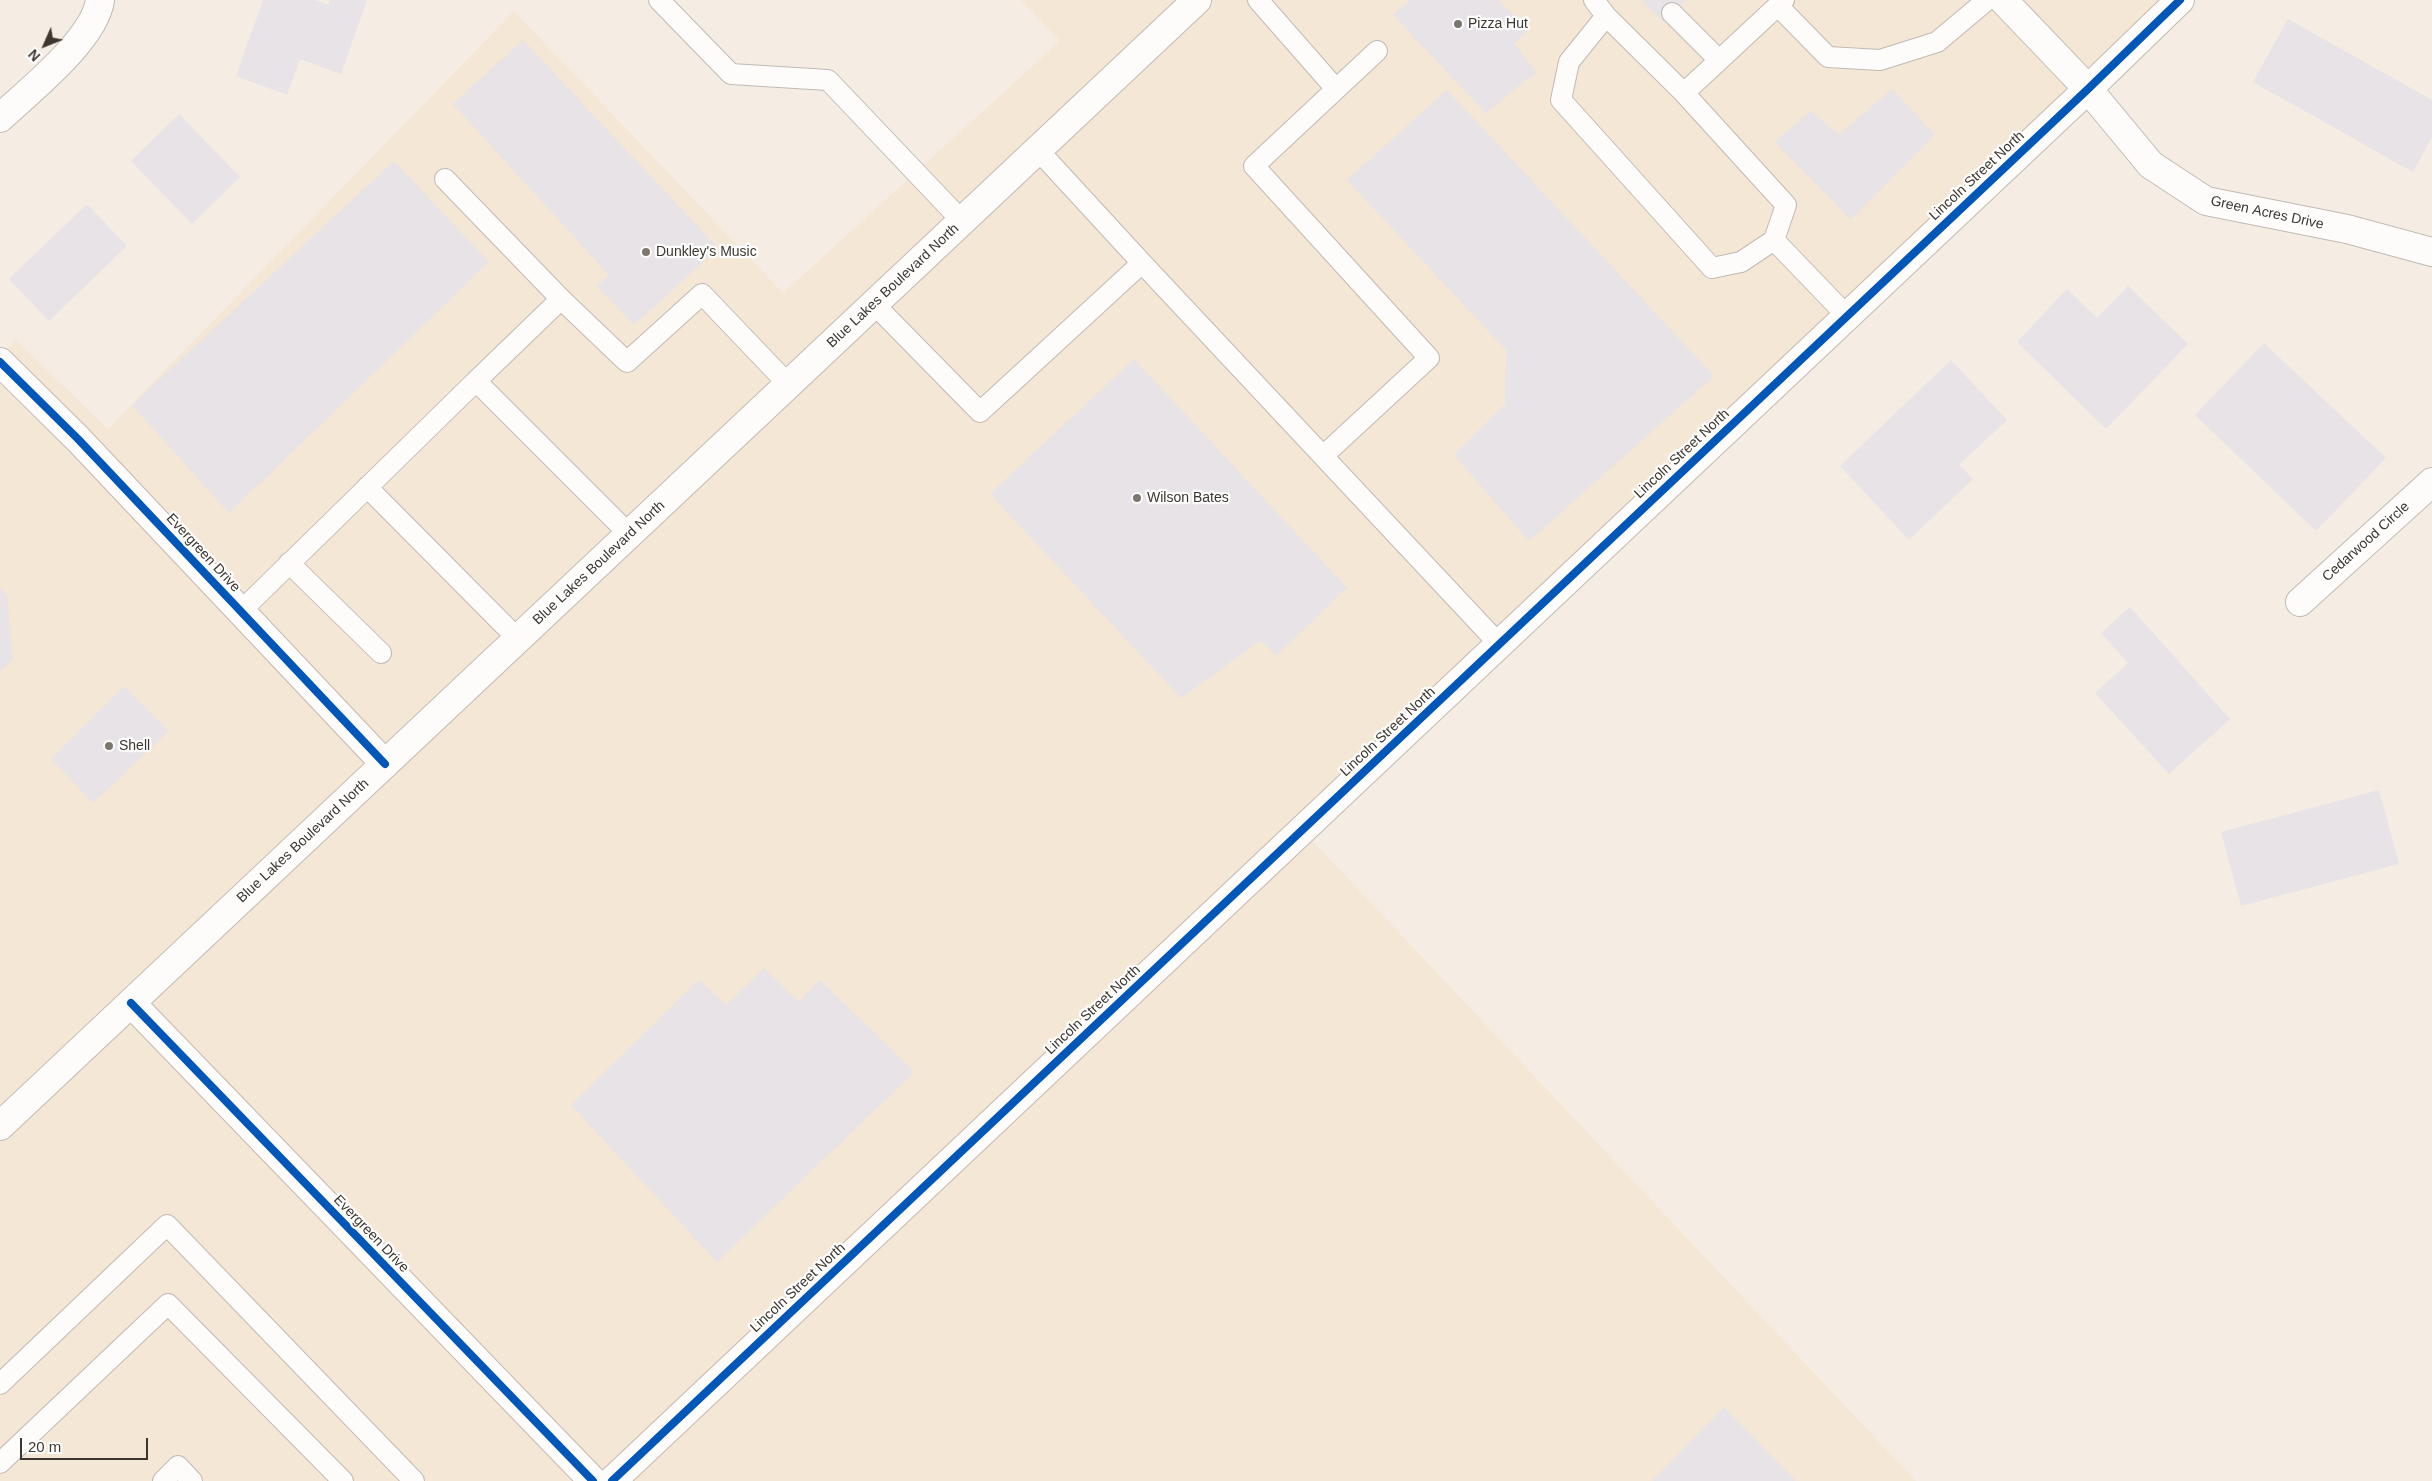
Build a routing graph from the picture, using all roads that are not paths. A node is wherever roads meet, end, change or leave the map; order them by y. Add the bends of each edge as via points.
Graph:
1 (100, 0) edge
2 (659, 0) edge
3 (1197, 0) edge
4 (1258, 0) edge
5 (1594, 0) edge
6 (1986, 0) edge
7 (2003, 0) edge
8 (2180, 0) edge
9 (1781, 3) edge
10 (1672, 13) dead end
11 (1606, 16) junction
12 (1377, 51) dead end
13 (1719, 60) junction
14 (1336, 89) junction
15 (2088, 89) junction
16 (1684, 93) junction
17 (0, 118) edge
18 (1038, 150) junction
19 (446, 179) dead end
20 (962, 221) junction
21 (1774, 240) junction
22 (2432, 252) edge
23 (1142, 263) junction
24 (561, 299) junction
25 (874, 304) junction
26 (1847, 316) junction
27 (0, 362) edge
28 (476, 381) junction
29 (788, 384) junction
30 (1323, 456) junction
31 (2432, 482) edge
32 (367, 487) junction
33 (629, 534) junction
34 (289, 563) junction
35 (2300, 602) dead end
36 (241, 611) junction
37 (518, 639) junction
38 (1499, 644) junction
39 (381, 653) dead end
40 (385, 764) junction
41 (131, 1003) junction
42 (0, 1125) edge
43 (0, 1384) edge
44 (0, 1463) edge
45 (163, 1481) edge
46 (192, 1481) edge
47 (343, 1481) edge
48 (414, 1481) edge
49 (593, 1481) edge
50 (612, 1481) edge

1 - 17 street via 98,13 60,64
2 - 20 lane via 731,74 828,80
3 - 18 street, Blue Lakes Boulevard North
4 - 14 lane
5 - 11 lane
6 - 9 lane via 1937,42 1880,60 1828,57
7 - 15 street, Green Acres Drive
8 - 15 street, Lincoln Street North
9 - 13 lane
10 - 13 lane
11 - 16 lane
11 - 21 lane via 1569,62 1561,100 1712,268 1741,262
12 - 14 lane
13 - 16 lane
14 - 30 lane via 1254,166 1429,358
15 - 22 street, Green Acres Drive via 2151,165 2206,202 2347,229
15 - 26 street, Lincoln Street North
16 - 21 lane via 1786,205
18 - 20 street, Blue Lakes Boulevard North
18 - 23 lane
19 - 24 lane
20 - 25 street, Blue Lakes Boulevard North
21 - 26 lane
23 - 25 lane via 980,412
23 - 30 lane
24 - 28 lane
24 - 29 lane via 627,362 702,294
25 - 29 street, Blue Lakes Boulevard North
26 - 38 street, Lincoln Street North
27 - 36 street, Evergreen Drive
28 - 32 lane
28 - 33 lane
29 - 33 street, Blue Lakes Boulevard North
30 - 38 lane
31 - 35 street, Cedarwood Circle
32 - 34 lane
32 - 37 lane
33 - 37 street, Blue Lakes Boulevard North
34 - 36 lane
34 - 39 lane
36 - 40 street, Evergreen Drive
37 - 40 street, Blue Lakes Boulevard North
38 - 50 street, Lincoln Street North
40 - 41 street, Blue Lakes Boulevard North
41 - 42 street, Blue Lakes Boulevard North
41 - 49 street, Evergreen Drive
43 - 48 lane via 167,1225
44 - 47 lane via 168,1304
45 - 46 lane via 178,1466

